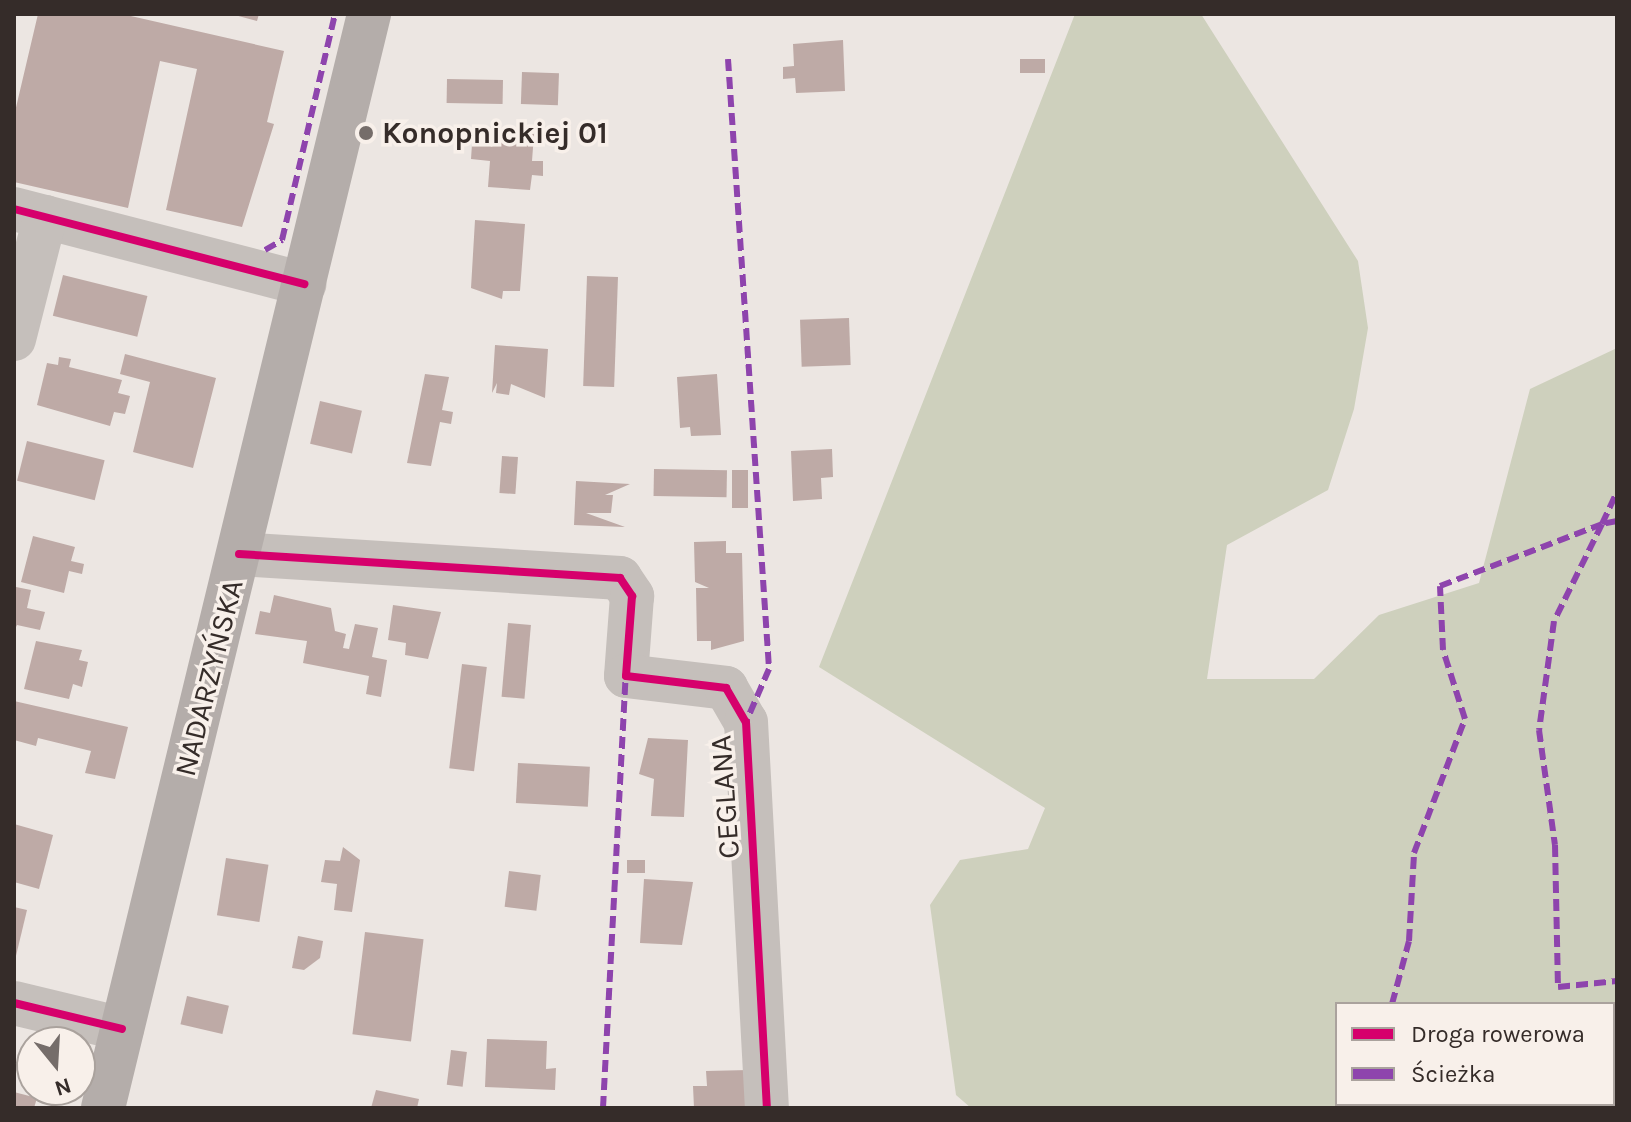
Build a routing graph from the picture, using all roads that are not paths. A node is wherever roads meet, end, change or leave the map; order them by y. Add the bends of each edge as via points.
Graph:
1 (369, 14) edge
2 (29, 213) edge
3 (304, 284) junction
4 (14, 339) edge
5 (239, 554) junction
6 (14, 1003) edge
7 (122, 1029) junction
8 (103, 1108) edge
9 (767, 1108) edge

1 - 3 main road, NADARZYŃSKA
2 - 3 street
2 - 4 street
3 - 5 main road, NADARZYŃSKA
5 - 7 main road, NADARZYŃSKA
5 - 9 street, CEGLANA via 620,578 632,596 626,676 726,688 746,722
6 - 7 street
7 - 8 main road, NADARZYŃSKA

